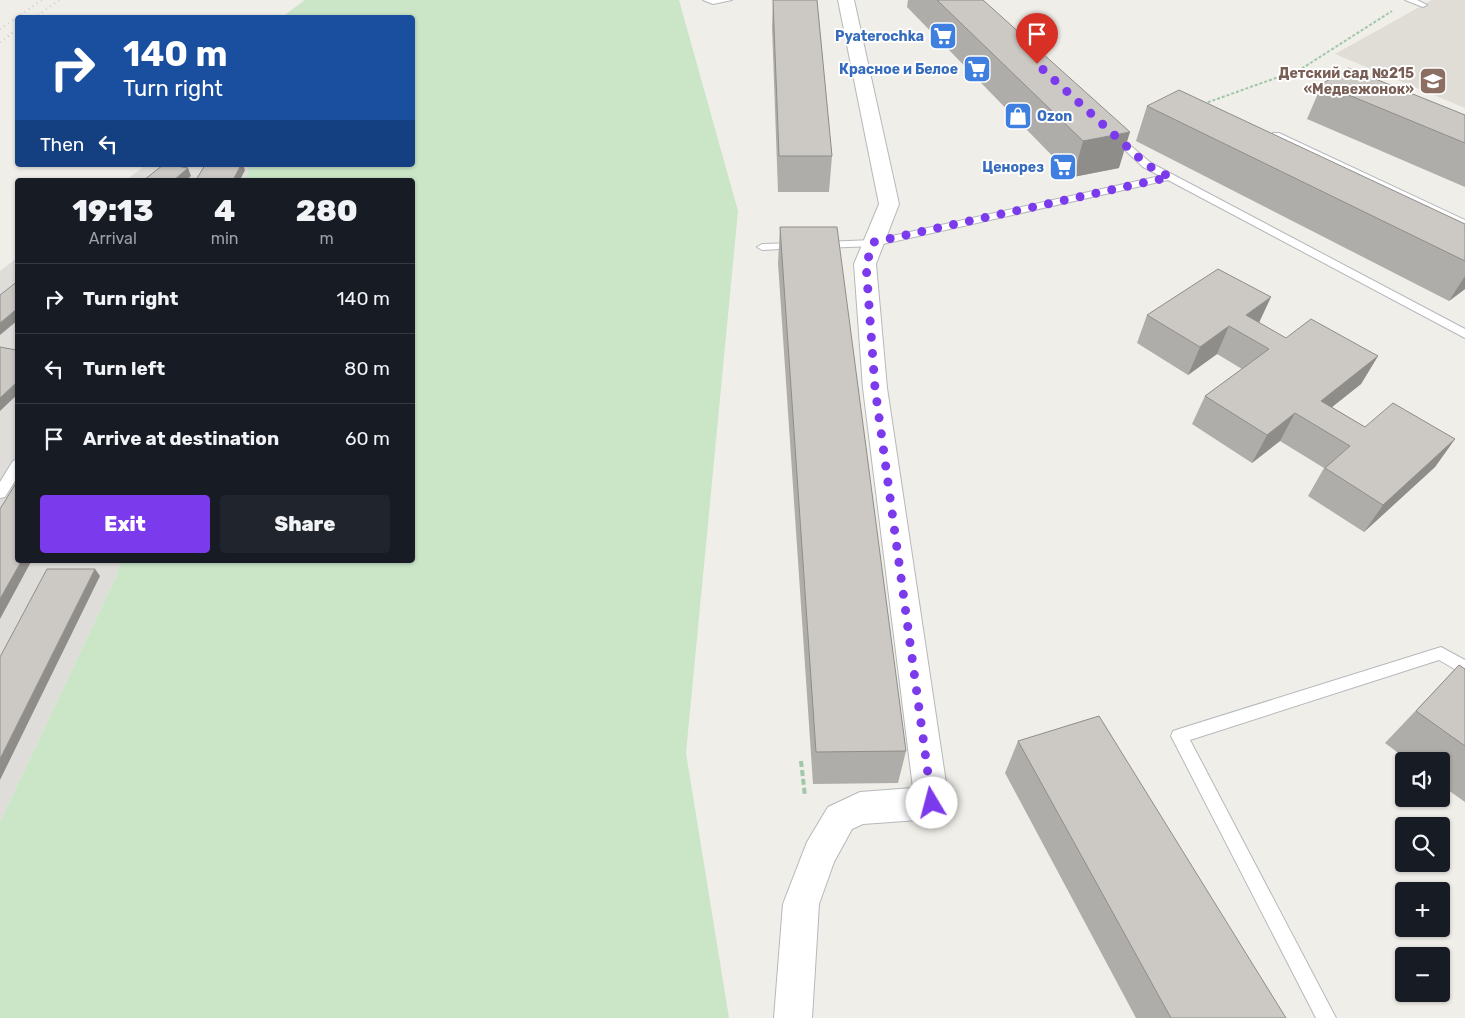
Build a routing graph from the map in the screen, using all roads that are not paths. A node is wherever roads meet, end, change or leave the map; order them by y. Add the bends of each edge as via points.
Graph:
1 (707, 0) edge
2 (728, 0) edge
3 (846, 0) edge
4 (1409, 0) edge
5 (1423, 5) dead end
6 (1105, 127) edge
7 (1276, 135) edge
8 (1170, 177) junction
9 (1465, 224) edge
10 (874, 242) junction
11 (762, 247) dead end
12 (1465, 334) edge
13 (15, 469) edge
14 (0, 493) edge
15 (1465, 668) edge
16 (793, 1018) edge
17 (1326, 1018) edge

1 - 2 lane
3 - 10 street via 889,204
4 - 5 lane
6 - 8 lane via 1147,165
7 - 9 lane
8 - 10 lane
8 - 12 lane
10 - 11 lane
10 - 16 street via 866,264 875,388 932,803 860,808 840,818 818,854 801,904
13 - 14 lane
15 - 17 lane via 1441,653 1179,736

